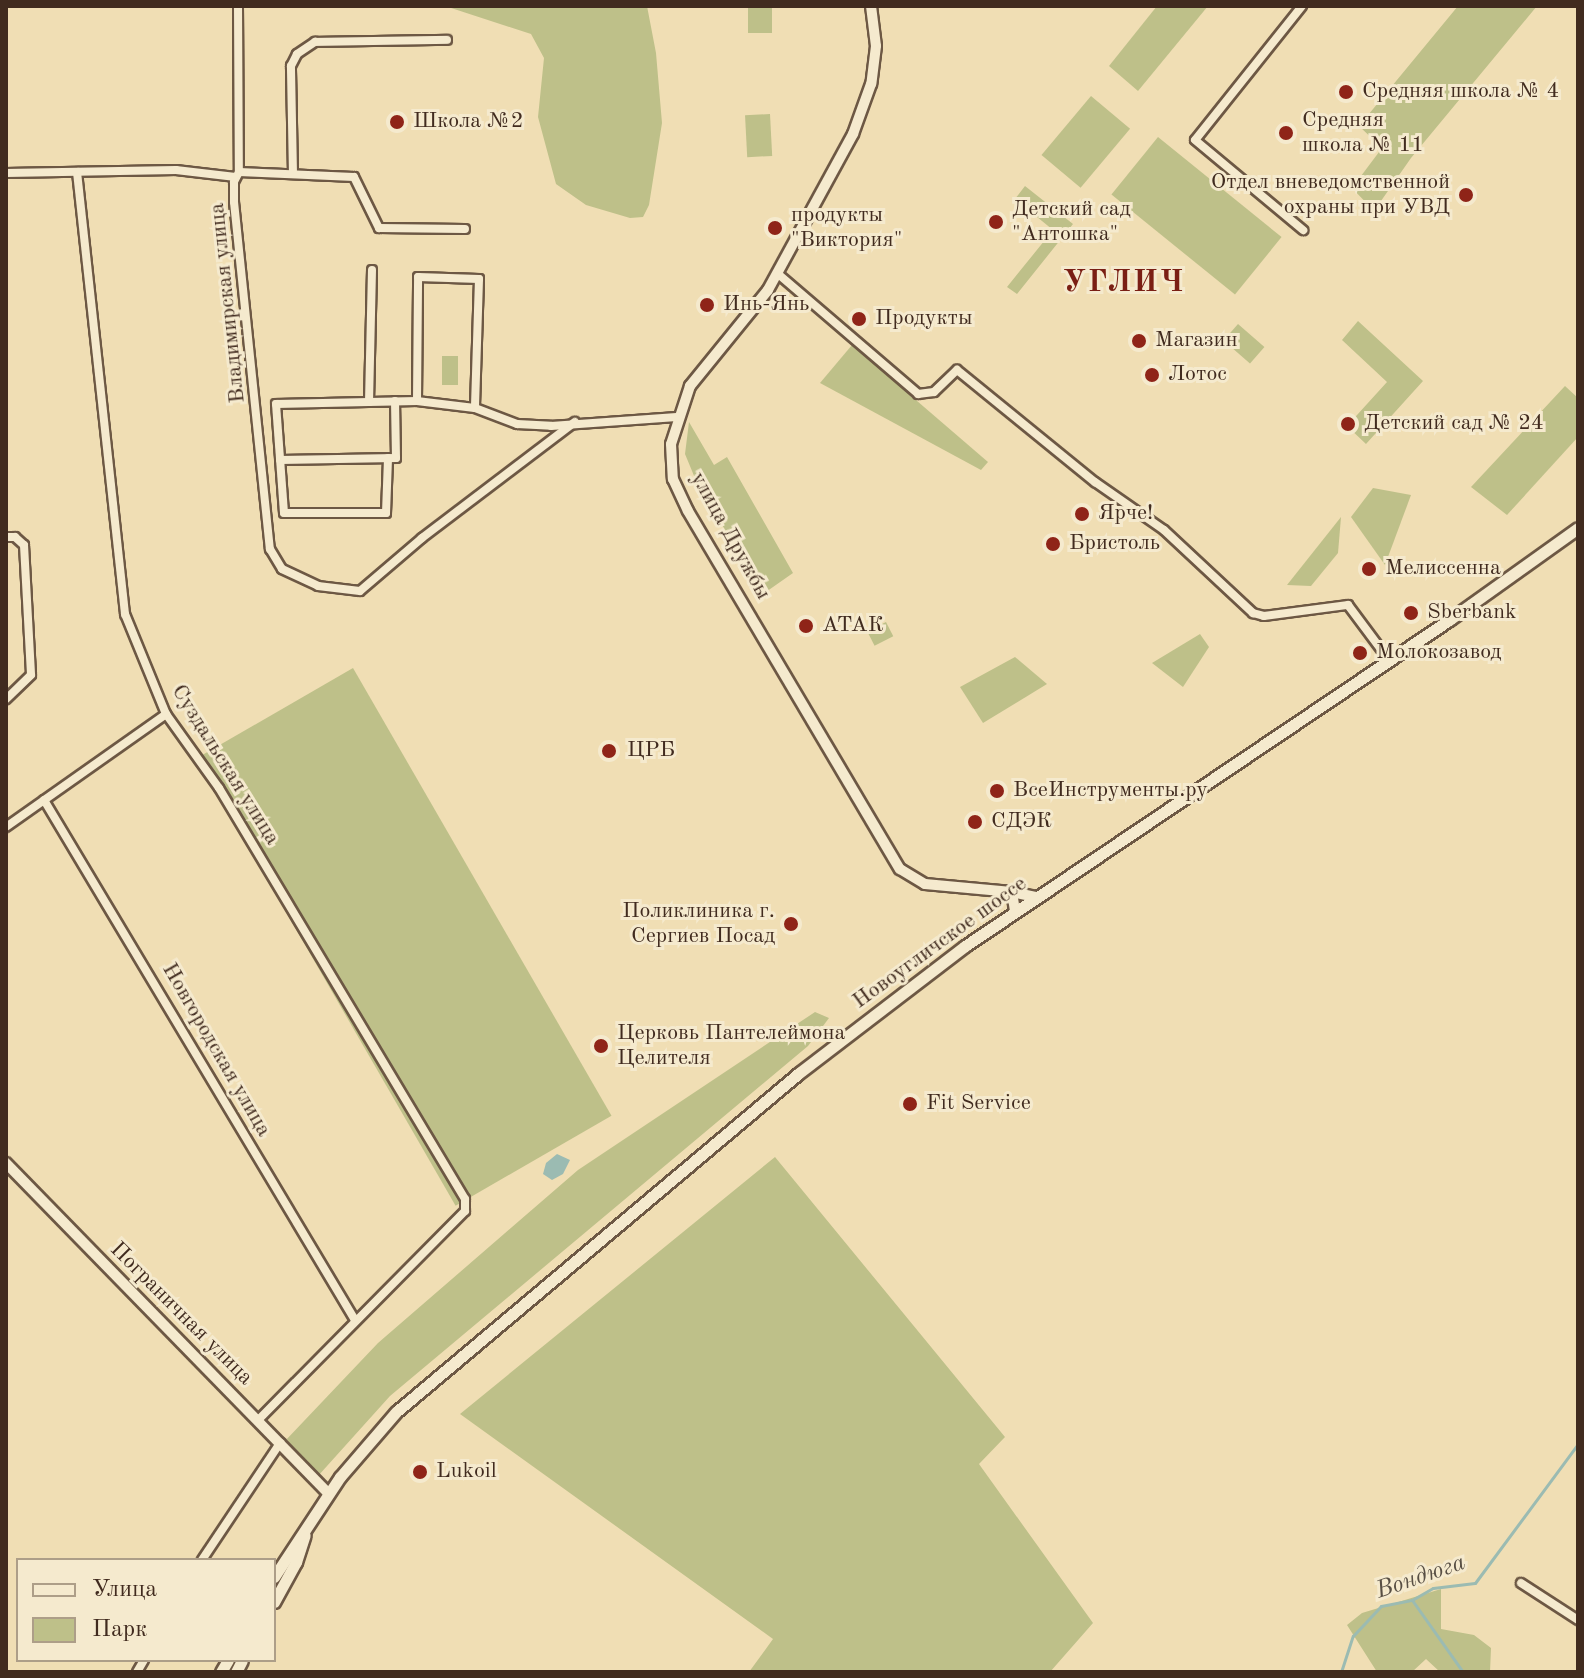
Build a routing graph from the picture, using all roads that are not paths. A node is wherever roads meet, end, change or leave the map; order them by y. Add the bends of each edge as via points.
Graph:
1 (238, 6) edge
2 (871, 6) edge
3 (1302, 6) edge
4 (447, 40) dead end
5 (77, 172) junction
6 (6, 173) edge
7 (293, 174) junction
8 (237, 175) junction
9 (465, 229) dead end
10 (1303, 230) dead end
11 (372, 270) dead end
12 (777, 273) junction
13 (395, 401) junction
14 (417, 401) junction
15 (369, 402) junction
16 (475, 408) junction
17 (677, 417) junction
18 (575, 422) junction
19 (388, 458) junction
20 (280, 460) junction
21 (1578, 528) edge
22 (6, 537) edge
23 (1389, 660) junction
24 (6, 699) edge
25 (166, 714) junction
26 (44, 800) junction
27 (6, 827) edge
28 (1012, 892) junction
29 (1035, 897) junction
30 (1015, 911) junction
31 (6, 1163) edge
32 (355, 1320) junction
33 (258, 1420) junction
34 (280, 1443) junction
35 (329, 1494) junction
36 (306, 1530) junction
37 (203, 1558) edge
38 (276, 1574) edge
39 (1521, 1583) dead end
40 (276, 1598) edge
41 (1578, 1620) edge

1 - 8 street, Владимирская улица
2 - 12 street, улица Дружбы via 876,46 864,107
3 - 10 street via 1195,140
4 - 7 street via 315,42 297,54 291,66
5 - 6 street
5 - 8 street
5 - 25 street, Суздальская улица via 125,614
7 - 8 street
7 - 9 street via 354,177 379,228
8 - 18 street, Владимирская улица via 234,202 270,549 282,569 297,579 360,591
11 - 15 street
12 - 17 street, улица Дружбы via 756,308 694,379
12 - 23 street via 918,394 934,392 957,370 1095,482 1164,530 1253,613 1348,605
13 - 14 street
13 - 15 street
13 - 19 street via 396,458
14 - 16 street
14 - 16 street via 418,277 479,279
15 - 20 street via 276,404
16 - 18 street via 517,424
17 - 18 street
17 - 28 street, улица Дружбы via 671,461 678,491 900,869 925,884
19 - 20 street
19 - 20 street via 386,513 284,513
21 - 23 main road, Новоугличское шоссе
22 - 24 street via 24,545 31,675
23 - 29 main road, Новоугличское шоссе
25 - 26 street
25 - 32 street, Суздальская улица via 219,788 465,1199 465,1211
26 - 27 street
26 - 32 street, Новгородская улица
28 - 29 street, улица Дружбы
28 - 30 street
29 - 30 main road, Новоугличское шоссе
30 - 35 main road, Новоугличское шоссе via 811,1064 407,1402
31 - 33 street, Пограничная улица
32 - 33 street
33 - 34 street, Пограничная улица
34 - 35 street, Пограничная улица
34 - 37 street
35 - 36 main road, Новоугличское шоссе
36 - 38 main road, Новоугличское шоссе
36 - 40 main road, Новоугличское шоссе
39 - 41 street

